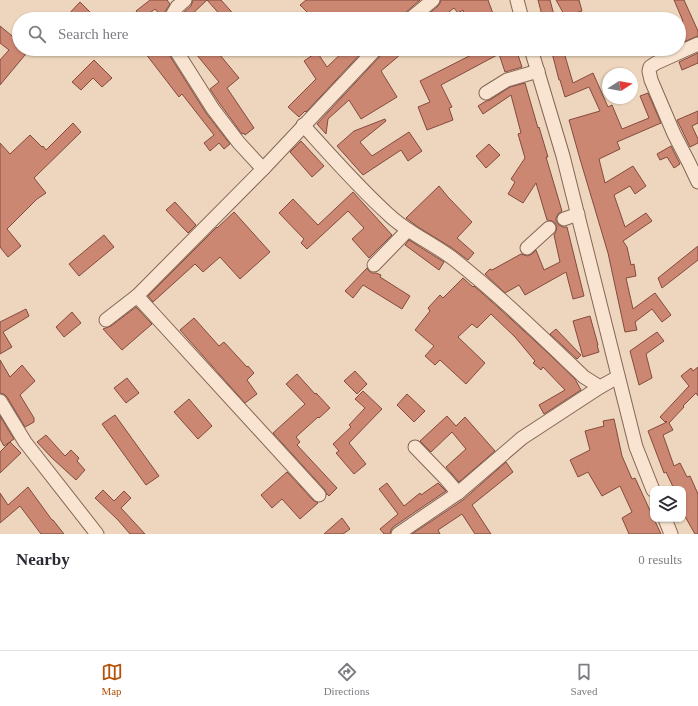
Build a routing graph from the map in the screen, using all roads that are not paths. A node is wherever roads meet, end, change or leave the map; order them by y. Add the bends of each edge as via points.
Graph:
1 (433, 0) edge
2 (517, 0) edge
3 (178, 2) edge
4 (173, 12) edge
5 (418, 12) edge
6 (520, 12) edge
7 (698, 44) edge
8 (686, 49) edge
9 (180, 56) edge
10 (369, 56) edge
11 (533, 56) edge
12 (671, 56) edge
13 (538, 71) junction
14 (486, 93) dead end
15 (303, 125) junction
16 (263, 169) junction
17 (698, 182) edge
18 (578, 214) junction
19 (564, 218) dead end
20 (550, 228) dead end
21 (408, 230) junction
22 (528, 248) dead end
23 (374, 265) dead end
24 (137, 296) junction
25 (106, 320) dead end
26 (618, 378) junction
27 (600, 387) junction
28 (0, 401) edge
29 (415, 447) dead end
30 (651, 486) edge
31 (458, 493) junction
32 (319, 495) dead end
33 (666, 522) edge
34 (97, 534) edge
35 (398, 534) edge
36 (671, 534) edge

1 - 5 street
2 - 6 street
3 - 4 street
7 - 8 street
9 - 16 street via 213,108
10 - 15 street
11 - 13 street
12 - 17 street via 650,67 649,71 674,134
13 - 14 street via 508,80
13 - 18 street
15 - 16 street
15 - 21 street via 369,196
16 - 24 street
18 - 19 street
18 - 26 street
20 - 22 street
21 - 23 street
21 - 27 street via 455,260 584,377
24 - 25 street
24 - 32 street
26 - 27 street
26 - 30 street via 636,447
27 - 31 street via 522,438
28 - 34 street via 25,442
29 - 31 street
31 - 35 street
33 - 36 street

